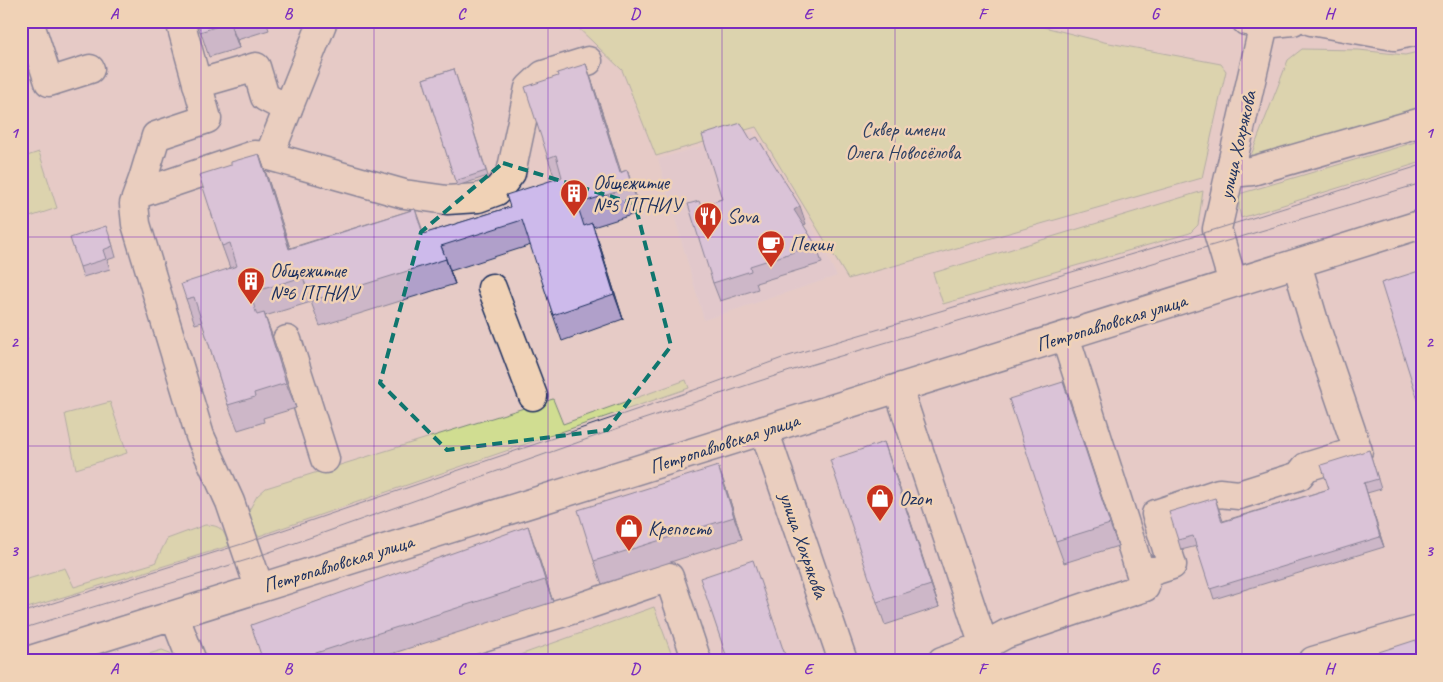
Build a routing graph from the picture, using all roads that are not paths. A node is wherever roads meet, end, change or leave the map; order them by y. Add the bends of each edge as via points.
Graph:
1 (29, 21) edge
2 (180, 21) edge
3 (323, 21) edge
4 (1293, 21) edge
5 (1312, 21) edge
6 (1259, 22) edge
7 (1422, 30) edge
8 (588, 61) dead end
9 (90, 69) dead end
10 (198, 84) junction
11 (288, 109) junction
12 (1422, 122) edge
13 (269, 156) junction
14 (1231, 173) junction
15 (138, 194) junction
16 (1422, 224) edge
17 (1297, 264) junction
18 (1233, 283) junction
19 (492, 288) dead end
20 (1065, 336) junction
21 (287, 340) dead end
22 (898, 388) junction
23 (533, 396) dead end
24 (764, 430) junction
25 (326, 459) dead end
26 (1141, 575) junction
27 (259, 587) junction
28 (174, 615) junction
29 (1422, 629) edge
30 (987, 653) edge
31 (27, 661) edge
32 (192, 661) edge
33 (404, 661) edge
34 (697, 661) edge
35 (843, 661) edge
36 (942, 661) edge
37 (1313, 661) edge

1 - 9 street via 50,82
2 - 10 street
3 - 11 street
4 - 6 street
5 - 7 street via 1394,36
6 - 14 street, улица Хохрякова
8 - 13 street via 543,75 529,88 511,172 496,191 478,198 447,200 404,194
10 - 11 street via 256,67 265,97
10 - 15 street via 207,119 156,136
11 - 13 street
12 - 14 street via 1252,171
13 - 15 street via 254,155
14 - 18 street, улица Хохрякова via 1217,229
15 - 27 street via 134,204 136,224 198,427 230,502
16 - 17 street, Петропавловская улица
17 - 18 street, Петропавловская улица
17 - 26 street via 1358,451 1306,467 1298,476 1239,495 1219,493 1156,514 1172,565
18 - 20 street, Петропавловская улица
19 - 23 street
20 - 22 street, Петропавловская улица
20 - 26 street
21 - 25 street
22 - 24 street, Петропавловская улица
22 - 30 street
24 - 27 street, Петропавловская улица
24 - 35 street, улица Хохрякова
26 - 30 street via 1145,587 1006,634
27 - 28 street, Петропавловская улица
28 - 31 street, Петропавловская улица
28 - 32 street
29 - 37 street
30 - 36 street
33 - 34 street via 669,577

